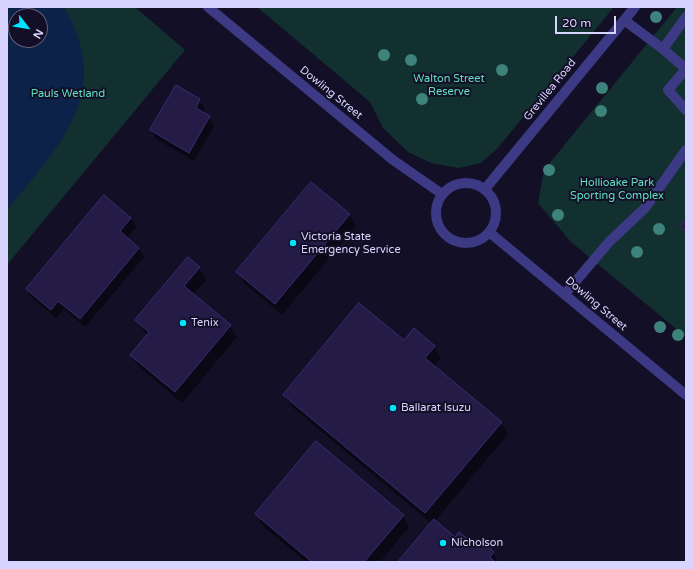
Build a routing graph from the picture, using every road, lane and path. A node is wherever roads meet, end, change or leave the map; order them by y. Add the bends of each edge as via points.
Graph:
1 (208, 7) edge
2 (635, 7) edge
3 (686, 17) edge
4 (624, 20) junction
5 (662, 49) junction
6 (686, 110) edge
7 (686, 150) edge
8 (485, 189) junction
9 (442, 194) junction
10 (489, 232) junction
11 (565, 294) junction
12 (686, 395) edge

1 - 9 street, Dowling Street via 393,160
2 - 4 street, Grevillea Road
3 - 5 street
4 - 5 street
4 - 8 street, Grevillea Road
5 - 6 street via 686,69 668,90
7 - 11 street via 645,208 609,242
8 - 9 street via 473,183 459,183
8 - 10 street via 493,200 496,213 493,227
9 - 10 street via 435,213 438,226 446,237 465,244 479,241
10 - 11 street, Dowling Street
11 - 12 street, Dowling Street

